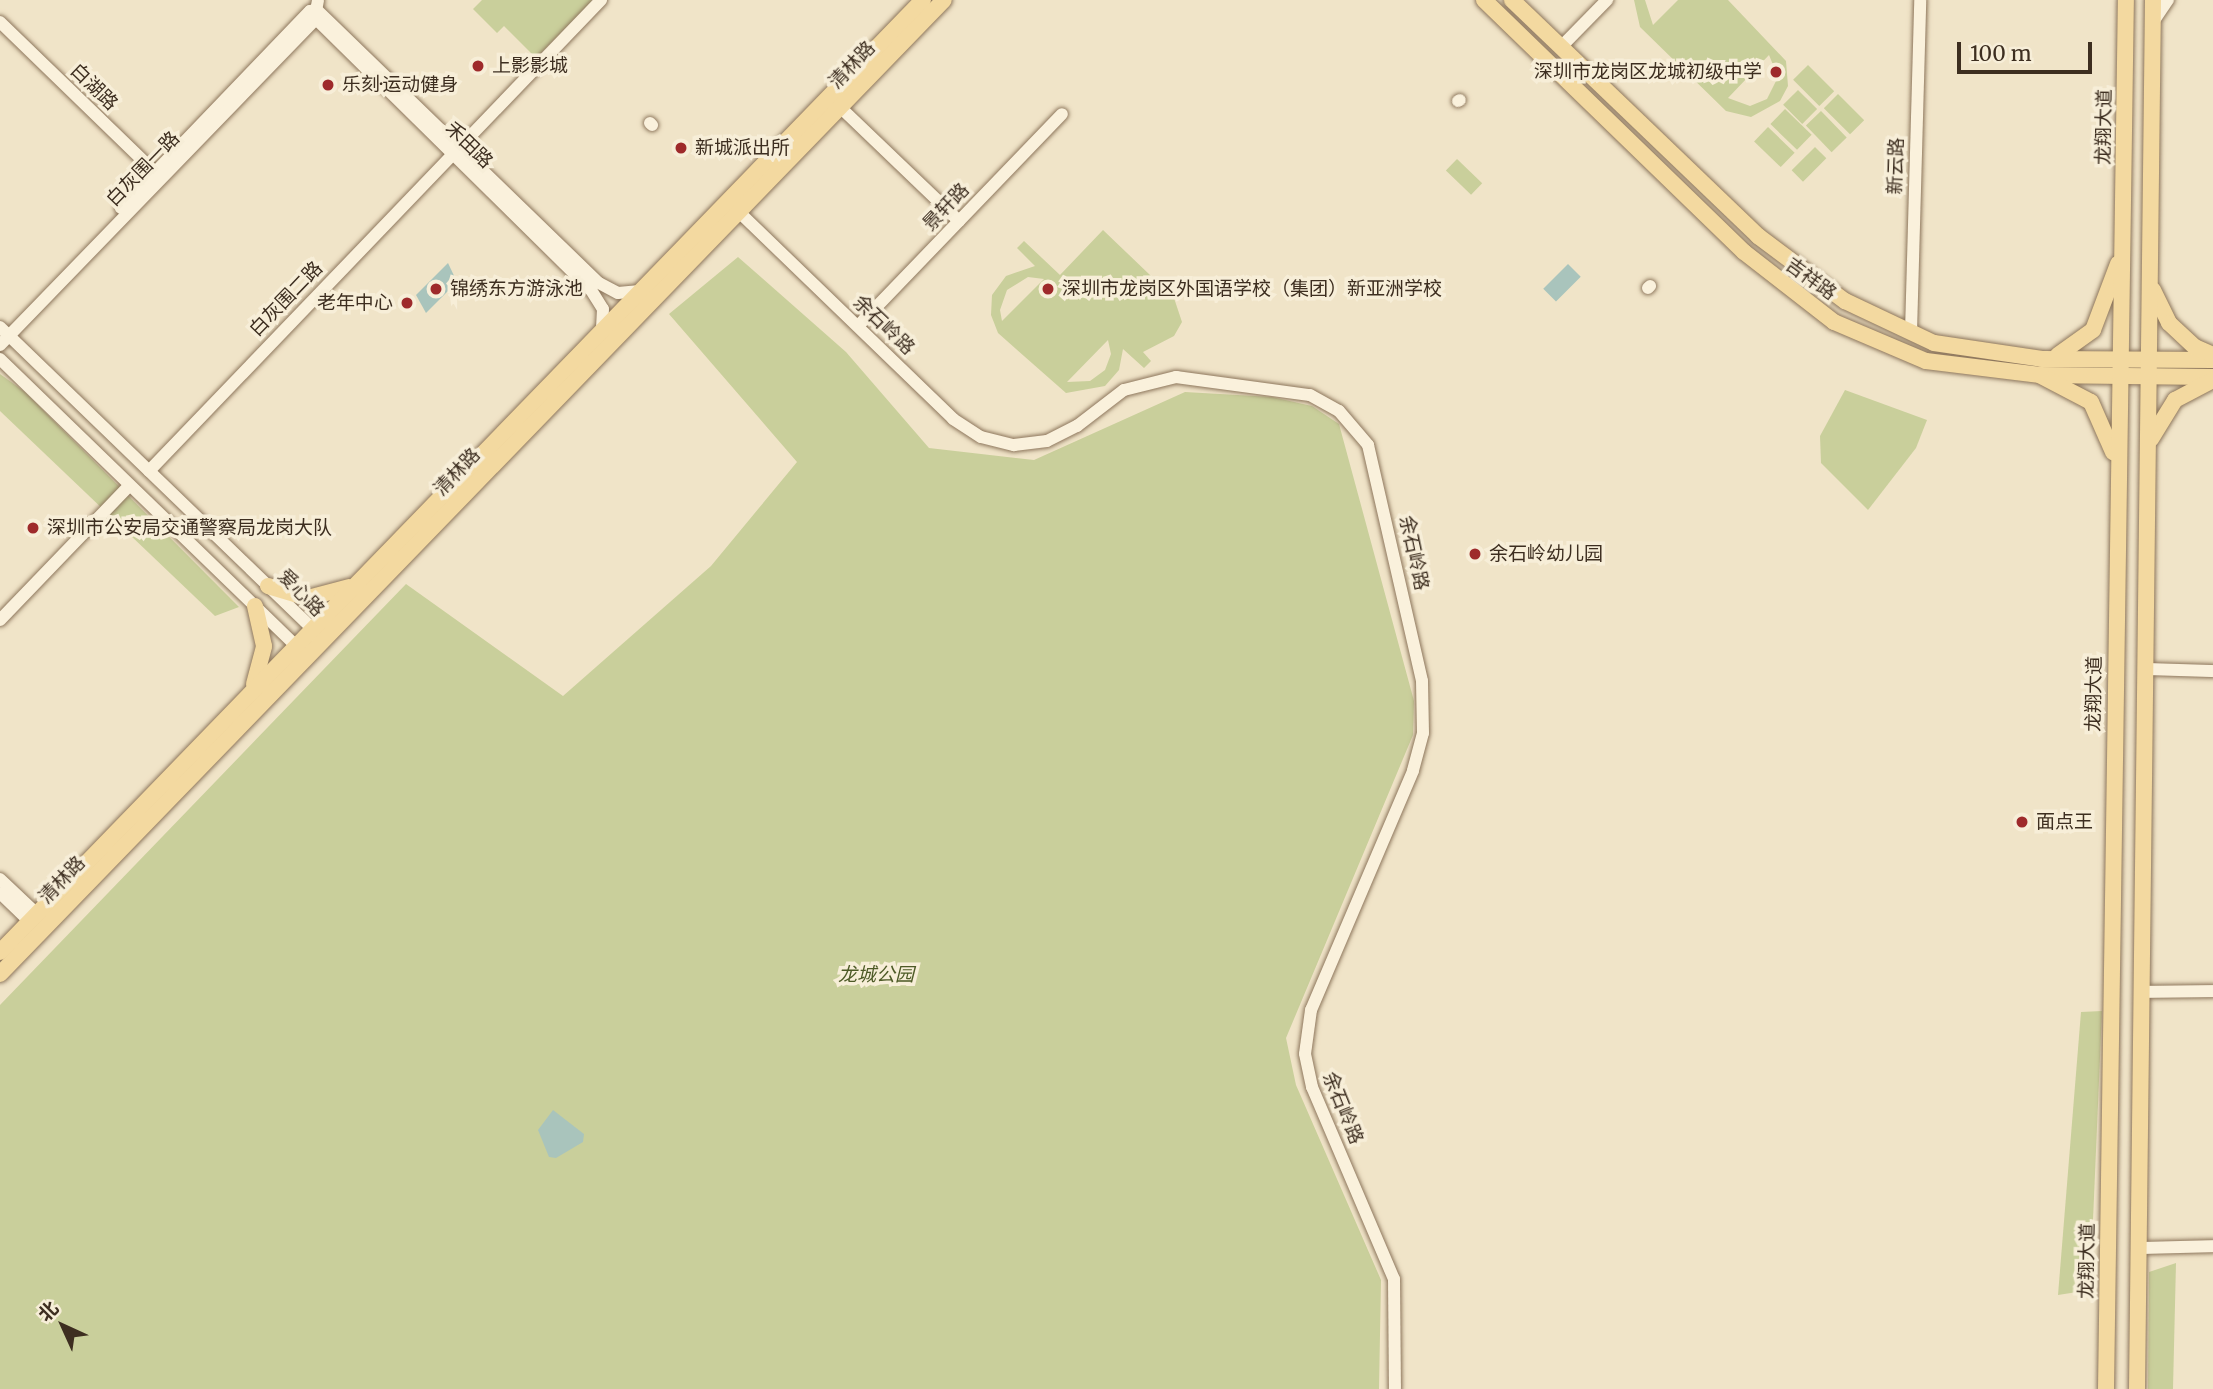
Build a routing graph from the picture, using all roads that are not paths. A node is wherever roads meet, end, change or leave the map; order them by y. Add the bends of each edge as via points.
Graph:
1 (601, 0) edge
2 (923, 0) edge
3 (944, 0) edge
4 (1484, 0) edge
5 (1512, 0) edge
6 (1607, 0) edge
7 (1920, 0) edge
8 (2126, 0) edge
9 (2153, 0) edge
10 (2168, 0) edge
11 (314, 8) edge
12 (0, 22) edge
13 (2153, 22) junction
14 (1561, 47) junction
15 (841, 107) junction
16 (1062, 114) dead end
17 (455, 151) junction
18 (158, 176) junction
19 (739, 212) junction
20 (959, 222) junction
21 (2124, 246) junction
22 (2150, 274) junction
23 (640, 291) junction
24 (858, 326) junction
25 (602, 331) junction
26 (1911, 332) junction
27 (2, 334) edge
28 (2121, 357) junction
29 (2148, 358) junction
30 (2213, 358) edge
31 (0, 359) edge
32 (2041, 367) junction
33 (2120, 374) junction
34 (2148, 375) junction
35 (2213, 379) edge
36 (2118, 468) junction
37 (2147, 469) junction
38 (149, 471) junction
39 (130, 485) junction
40 (360, 580) junction
41 (268, 586) junction
42 (255, 606) junction
43 (0, 620) edge
44 (313, 629) junction
45 (296, 646) junction
46 (316, 648) junction
47 (2145, 669) junction
48 (2213, 671) edge
49 (246, 698) junction
50 (0, 879) edge
51 (0, 893) edge
52 (33, 917) junction
53 (0, 951) edge
54 (0, 974) edge
55 (2213, 991) edge
56 (2141, 992) junction
57 (2213, 1246) edge
58 (2138, 1248) junction
59 (1395, 1389) edge
60 (2106, 1389) edge
61 (2137, 1389) edge

1 - 17 street, 白灰围二路
2 - 23 main road, 清林路
3 - 15 main road, 清林路
4 - 32 main road, 吉祥路 via 1744,253 1834,322 1926,362
5 - 14 main road, 吉祥路
6 - 14 street
7 - 26 street, 新云路
8 - 21 main road, 龙翔大道
9 - 13 main road
10 - 13 street
11 - 17 street, 禾田路
11 - 18 street, 白灰围一路
12 - 18 street, 白湖路
13 - 22 main road
14 - 26 main road, 吉祥路 via 1792,265 1845,301
15 - 19 main road, 清林路
15 - 20 street
16 - 20 street, 景轩路
17 - 23 street, 禾田路 via 599,283 618,293
17 - 25 street, 禾田路 via 591,290 603,309
17 - 38 street, 白灰围二路
18 - 27 street, 白灰围一路
19 - 24 street, 余石岭路
19 - 46 main road, 清林路
20 - 24 street, 景轩路
21 - 28 main road, 龙翔大道
21 - 32 main road via 2093,330
22 - 29 main road
22 - 30 main road via 2169,323
23 - 25 main road, 清林路
24 - 59 street, 余石岭路 via 962,426 1003,444 1057,438 1124,390 1176,376 1310,395 1339,411 1368,445 1422,681 1423,733 1413,771 1311,1010 1305,1054 1312,1087 1394,1279
25 - 40 main road, 清林路
26 - 32 main road, 吉祥路 via 1934,343
27 - 38 street, 爱心路
28 - 29 main road, 吉祥路
28 - 32 main road, 吉祥路
28 - 33 main road, 龙翔大道
29 - 30 main road, 吉祥路
29 - 34 main road
31 - 39 street
32 - 33 main road, 吉祥路
32 - 36 main road via 2091,402 2107,430
33 - 34 main road, 吉祥路
33 - 36 main road, 龙翔大道
34 - 35 main road, 吉祥路
34 - 37 main road
35 - 37 main road via 2188,390 2165,411 2151,438
36 - 60 main road, 龙翔大道
37 - 47 main road
38 - 41 street, 爱心路
39 - 42 street
39 - 43 street
40 - 41 main road via 342,592 308,598
40 - 44 main road, 清林路
41 - 44 street, 爱心路
42 - 45 street
42 - 49 main road via 264,646 257,679
44 - 45 main road, 清林路
44 - 46 street, 爱心路
45 - 46 street, 爱心路
45 - 49 main road, 清林路
46 - 54 main road, 清林路
47 - 48 street
47 - 56 main road
49 - 52 main road, 清林路
50 - 52 street
51 - 52 street
52 - 53 main road, 清林路
55 - 56 street
56 - 58 main road
57 - 58 street
58 - 61 main road

